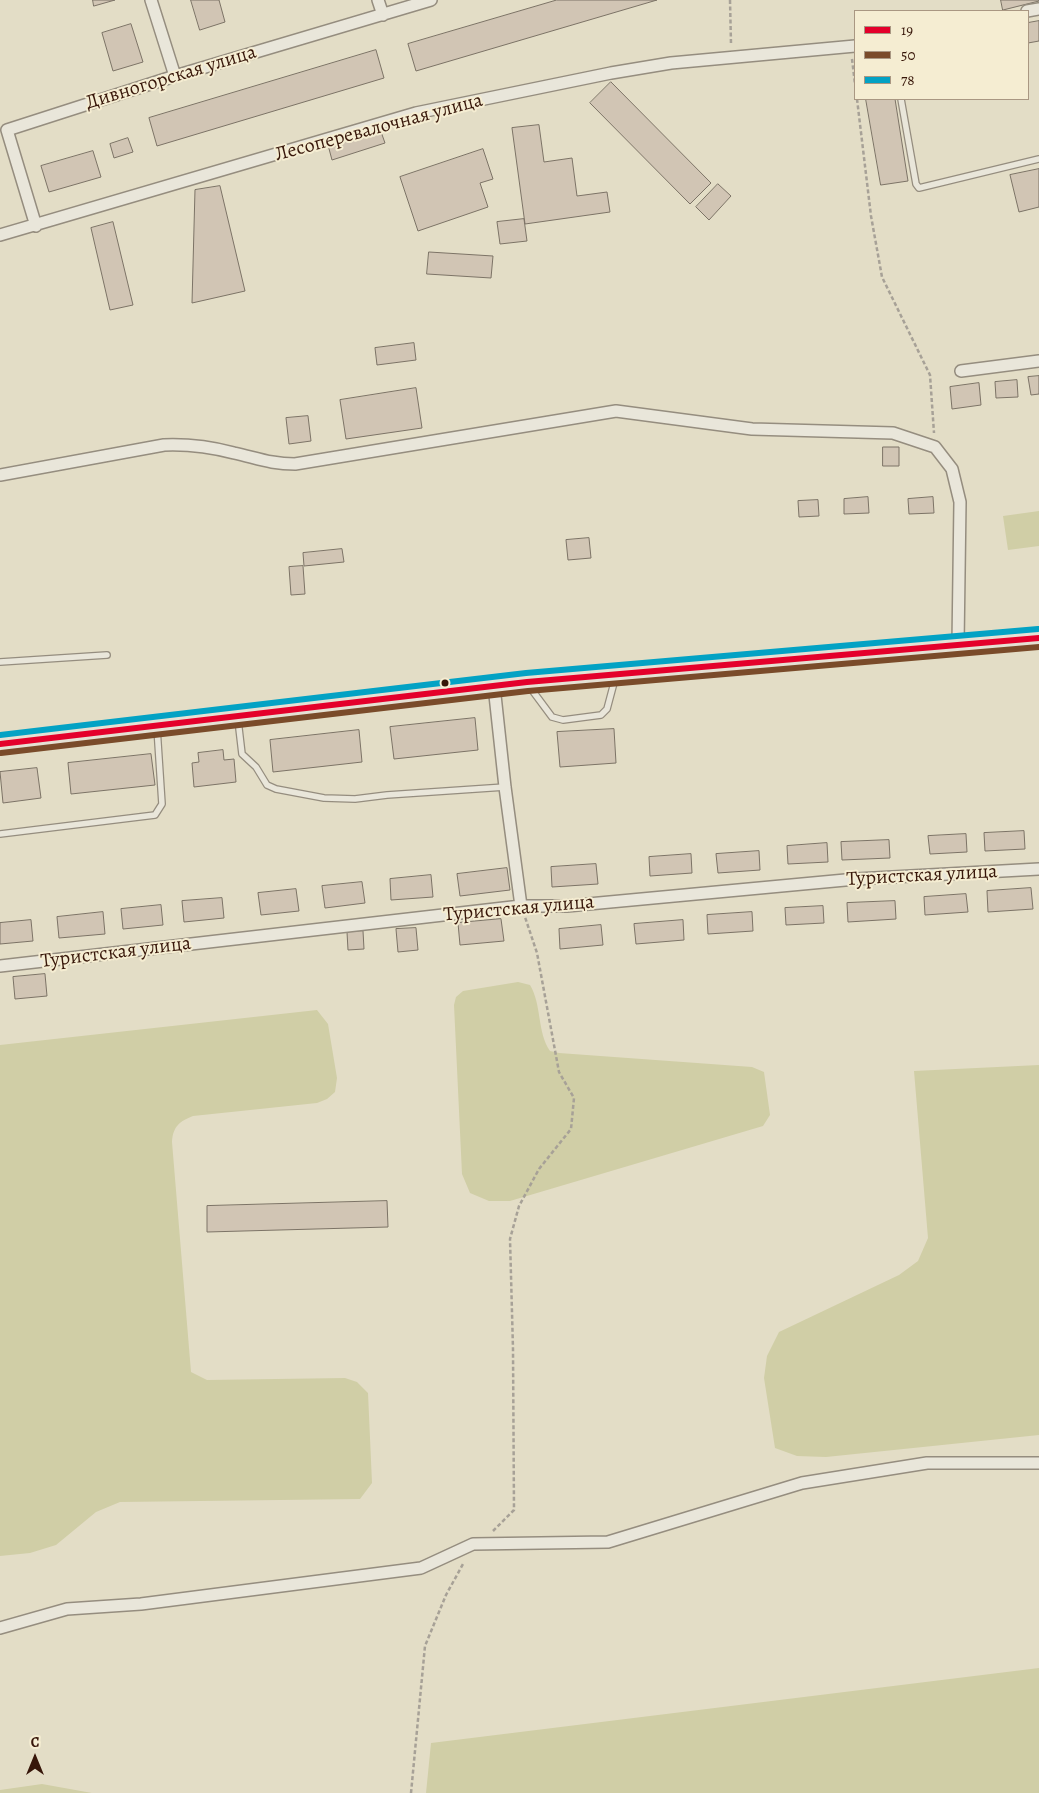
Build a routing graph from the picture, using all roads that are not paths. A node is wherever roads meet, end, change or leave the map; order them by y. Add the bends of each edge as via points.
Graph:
1 (151, 0) edge
2 (378, 0) edge
3 (431, 0) edge
4 (383, 15) junction
5 (854, 46) edge
6 (175, 76) junction
7 (901, 100) edge
8 (1039, 159) edge
9 (36, 226) junction
10 (0, 235) edge
11 (1039, 360) edge
12 (961, 371) dead end
13 (0, 475) edge
14 (1039, 638) edge
15 (958, 644) junction
16 (107, 655) dead end
17 (0, 662) edge
18 (617, 673) junction
19 (527, 682) junction
20 (494, 686) junction
21 (237, 716) junction
22 (157, 725) junction
23 (0, 744) edge
24 (505, 787) junction
25 (0, 834) edge
26 (1039, 869) edge
27 (521, 906) junction
28 (0, 966) edge
29 (1039, 1463) edge
30 (0, 1628) edge

1 - 6 street
2 - 4 street
3 - 4 street, Дивногорская улица
4 - 6 street, Дивногорская улица
5 - 9 street, Лесоперевалочная улица via 671,63 416,113
6 - 9 street, Дивногорская улица via 7,130
7 - 8 lane via 919,188
9 - 10 street, Лесоперевалочная улица
11 - 12 street
13 - 15 street via 178,444 202,446 277,464 295,464 616,411 752,429 893,433 935,448 952,469 960,502
14 - 15 highway
15 - 18 highway
16 - 17 lane
18 - 19 highway
18 - 19 lane via 607,709 601,715 563,720 552,717
19 - 20 highway
20 - 21 highway
20 - 24 street
21 - 22 highway
21 - 24 lane via 242,754 267,784 276,789 324,798 355,799
22 - 23 highway
22 - 25 lane via 162,804 155,815
24 - 27 street
26 - 27 street, Туристская улица via 856,880 567,906
27 - 28 street, Туристская улица
29 - 30 street via 927,1463 802,1483 608,1542 473,1544 421,1568 141,1604 67,1609

